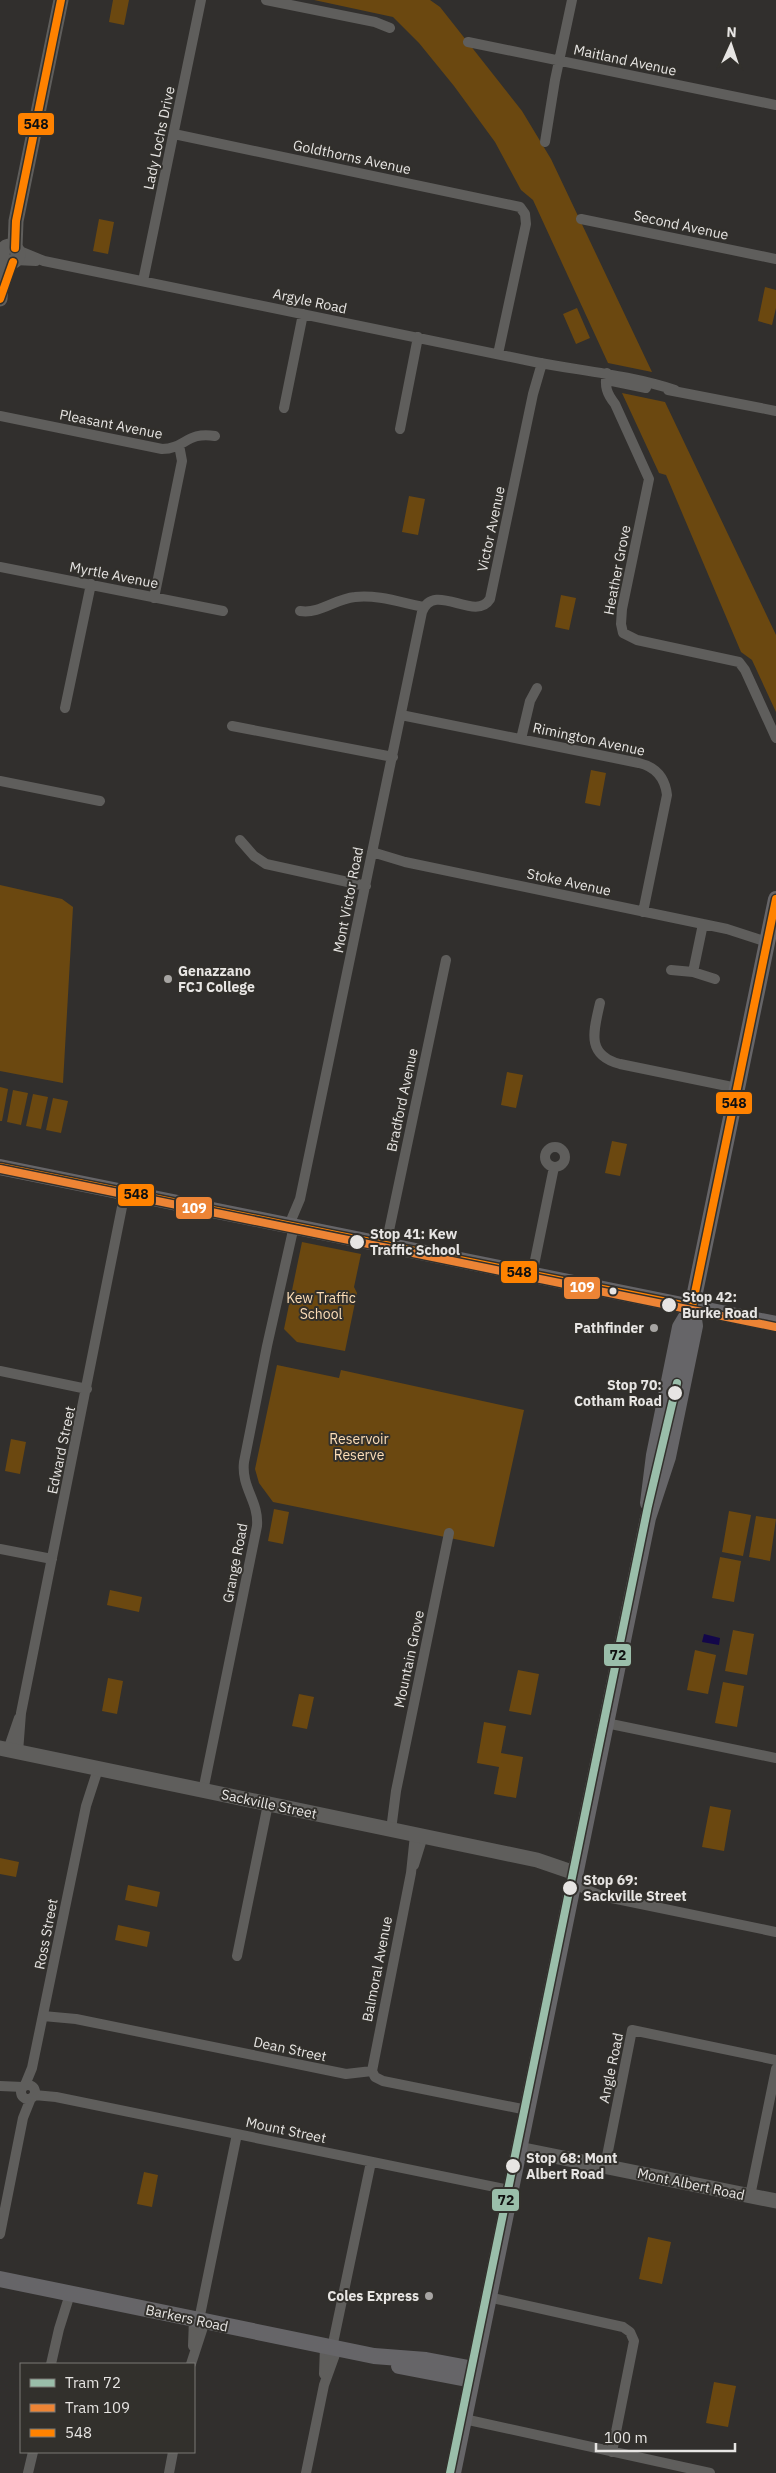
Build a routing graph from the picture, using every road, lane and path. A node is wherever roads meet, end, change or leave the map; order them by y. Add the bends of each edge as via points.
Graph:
1 (61, 0) edge
2 (201, 0) edge
3 (266, 0) edge
4 (572, 0) edge
5 (390, 28) dead end
6 (468, 42) dead end
7 (560, 60) junction
8 (776, 105) edge
9 (174, 134) junction
10 (546, 142) dead end
11 (581, 218) dead end
12 (7, 253) edge
13 (776, 259) edge
14 (143, 281) junction
15 (1, 293) edge
16 (303, 314) junction
17 (418, 338) junction
18 (498, 354) junction
19 (539, 362) junction
20 (611, 377) junction
21 (284, 408) dead end
22 (776, 411) edge
23 (0, 416) edge
24 (400, 429) dead end
25 (215, 436) dead end
26 (179, 445) junction
27 (0, 567) edge
28 (91, 584) junction
29 (154, 598) junction
30 (424, 607) junction
31 (223, 611) dead end
32 (300, 611) dead end
33 (537, 688) dead end
34 (65, 708) dead end
35 (401, 714) junction
36 (232, 726) dead end
37 (776, 738) edge
38 (521, 739) junction
39 (393, 756) junction
40 (0, 781) edge
41 (100, 801) dead end
42 (240, 840) dead end
43 (371, 856) junction
44 (366, 886) junction
45 (776, 899) edge
46 (644, 912) junction
47 (703, 924) junction
48 (771, 928) edge
49 (446, 960) dead end
50 (670, 970) dead end
51 (693, 972) junction
52 (715, 979) dead end
53 (600, 1003) dead end
54 (737, 1088) junction
55 (0, 1167) edge
56 (554, 1167) dead end
57 (125, 1192) junction
58 (294, 1226) junction
59 (386, 1245) junction
60 (532, 1274) junction
61 (692, 1307) junction
62 (776, 1324) edge
63 (0, 1372) edge
64 (87, 1389) junction
65 (449, 1533) dead end
66 (0, 1549) edge
67 (52, 1559) junction
68 (606, 1723) junction
69 (9, 1750) edge
70 (776, 1758) edge
71 (93, 1768) junction
72 (203, 1791) junction
73 (268, 1804) junction
74 (388, 1829) junction
75 (419, 1836) junction
76 (574, 1879) junction
77 (776, 1932) edge
78 (237, 1956) dead end
79 (43, 2016) junction
80 (776, 2060) edge
81 (776, 2069) edge
82 (372, 2071) junction
83 (2, 2086) edge
84 (28, 2091) junction
85 (527, 2110) junction
86 (237, 2134) junction
87 (519, 2149) junction
88 (371, 2162) junction
89 (605, 2166) junction
90 (510, 2190) junction
91 (750, 2196) junction
92 (776, 2202) edge
93 (0, 2234) edge
94 (0, 2280) edge
95 (65, 2293) junction
96 (488, 2297) junction
97 (199, 2320) junction
98 (331, 2348) junction
99 (374, 2356) junction
100 (191, 2362) edge
101 (51, 2363) edge
102 (473, 2375) junction
103 (444, 2376) junction
104 (464, 2417) junction
105 (612, 2452) junction
106 (33, 2453) edge
107 (173, 2453) edge
108 (28, 2473) edge
109 (169, 2473) edge
110 (306, 2473) edge
111 (453, 2473) edge
112 (710, 2473) edge

1 - 12 street
2 - 9 street, Lady Lochs Drive
3 - 5 street via 375,22
4 - 7 street
6 - 7 street, Maitland Avenue
7 - 8 street, Maitland Avenue
7 - 10 street
9 - 14 street, Lady Lochs Drive
9 - 18 street, Goldthorns Avenue via 515,205 523,211 526,224
11 - 13 street, Second Avenue
12 - 14 street, Argyle Road
12 - 15 street
14 - 16 street, Argyle Road
16 - 17 street, Argyle Road
16 - 21 street
17 - 18 street, Argyle Road
17 - 24 street
18 - 19 street, Argyle Road
19 - 20 street, Argyle Road
19 - 30 street, Victor Avenue via 489,602 479,608 436,600
20 - 22 street, Argyle Road via 652,382 675,390
20 - 37 street, Heather Grove via 608,395 616,404 648,479 622,608 623,633 636,640 739,662
23 - 26 street, Pleasant Avenue via 162,449
25 - 26 street, Pleasant Avenue via 196,435
26 - 29 street via 182,461
27 - 28 street, Myrtle Avenue
28 - 29 street, Myrtle Avenue
28 - 34 street
29 - 31 street, Myrtle Avenue
30 - 32 street via 361,596 341,600 318,611
30 - 35 street, Mont Victor Road
33 - 38 street via 530,701
35 - 38 street, Rimington Avenue
35 - 39 street, Mont Victor Road
36 - 39 street
38 - 46 street, Rimington Avenue via 645,765 663,778 666,801
39 - 43 street, Mont Victor Road
40 - 41 street
42 - 44 street via 266,864
43 - 44 street, Mont Victor Road
43 - 46 street, Stoke Avenue
44 - 58 street, Mont Victor Road
45 - 48 main road
46 - 47 street, Stoke Avenue
47 - 48 street, Stoke Avenue via 727,929
47 - 51 street
48 - 54 main road
49 - 59 street, Bradford Avenue
50 - 51 street
51 - 52 street
53 - 54 street via 594,1039 597,1050 605,1059
54 - 61 main road
55 - 57 main road
56 - 60 street
57 - 58 main road
57 - 64 street, Edward Street
58 - 59 main road
58 - 72 street, Grange Road via 244,1462 244,1481 257,1510 257,1526
59 - 60 main road
60 - 61 main road
61 - 62 main road
61 - 68 main road via 695,1326 668,1458 648,1518
63 - 64 street
64 - 67 street, Edward Street
65 - 74 street, Mountain Grove
66 - 67 street
67 - 69 street, Edward Street via 21,1713
68 - 70 street
68 - 76 main road
69 - 71 street, Sackville Street
71 - 72 street, Sackville Street
71 - 79 street, Ross Street
72 - 73 street, Sackville Street
73 - 74 street, Sackville Street
73 - 78 street
74 - 75 street, Sackville Street
75 - 76 street, Sackville Street via 537,1860
75 - 82 street, Balmoral Avenue
76 - 77 street via 602,1896
76 - 85 main road
79 - 82 street, Dean Street via 85,2020 346,2074
79 - 84 street, Ross Street
80 - 89 street, Angle Road via 632,2030
81 - 91 street
82 - 85 street via 382,2081
83 - 84 street, Mount Street
84 - 86 street, Mount Street
84 - 93 street, Ross Street
85 - 87 main road
86 - 88 street, Mount Street
86 - 97 street
87 - 89 street, Mont Albert Road
87 - 90 main road
88 - 90 street, Mount Street
88 - 98 street
89 - 91 street, Mont Albert Road
90 - 96 main road
91 - 92 street, Mont Albert Road
94 - 95 main road, Barkers Road
95 - 97 main road, Barkers Road
95 - 101 street
96 - 102 main road
96 - 105 street via 623,2327 630,2332 634,2341
97 - 98 main road, Barkers Road
97 - 100 street
98 - 99 main road, Barkers Road
98 - 110 street
99 - 102 main road, Barkers Road via 426,2360
99 - 103 main road, Barkers Road via 392,2364
102 - 103 main road, Barkers Road
102 - 104 main road
103 - 104 main road via 457,2390
104 - 105 street
104 - 111 main road
105 - 112 street
106 - 108 street
107 - 109 street

